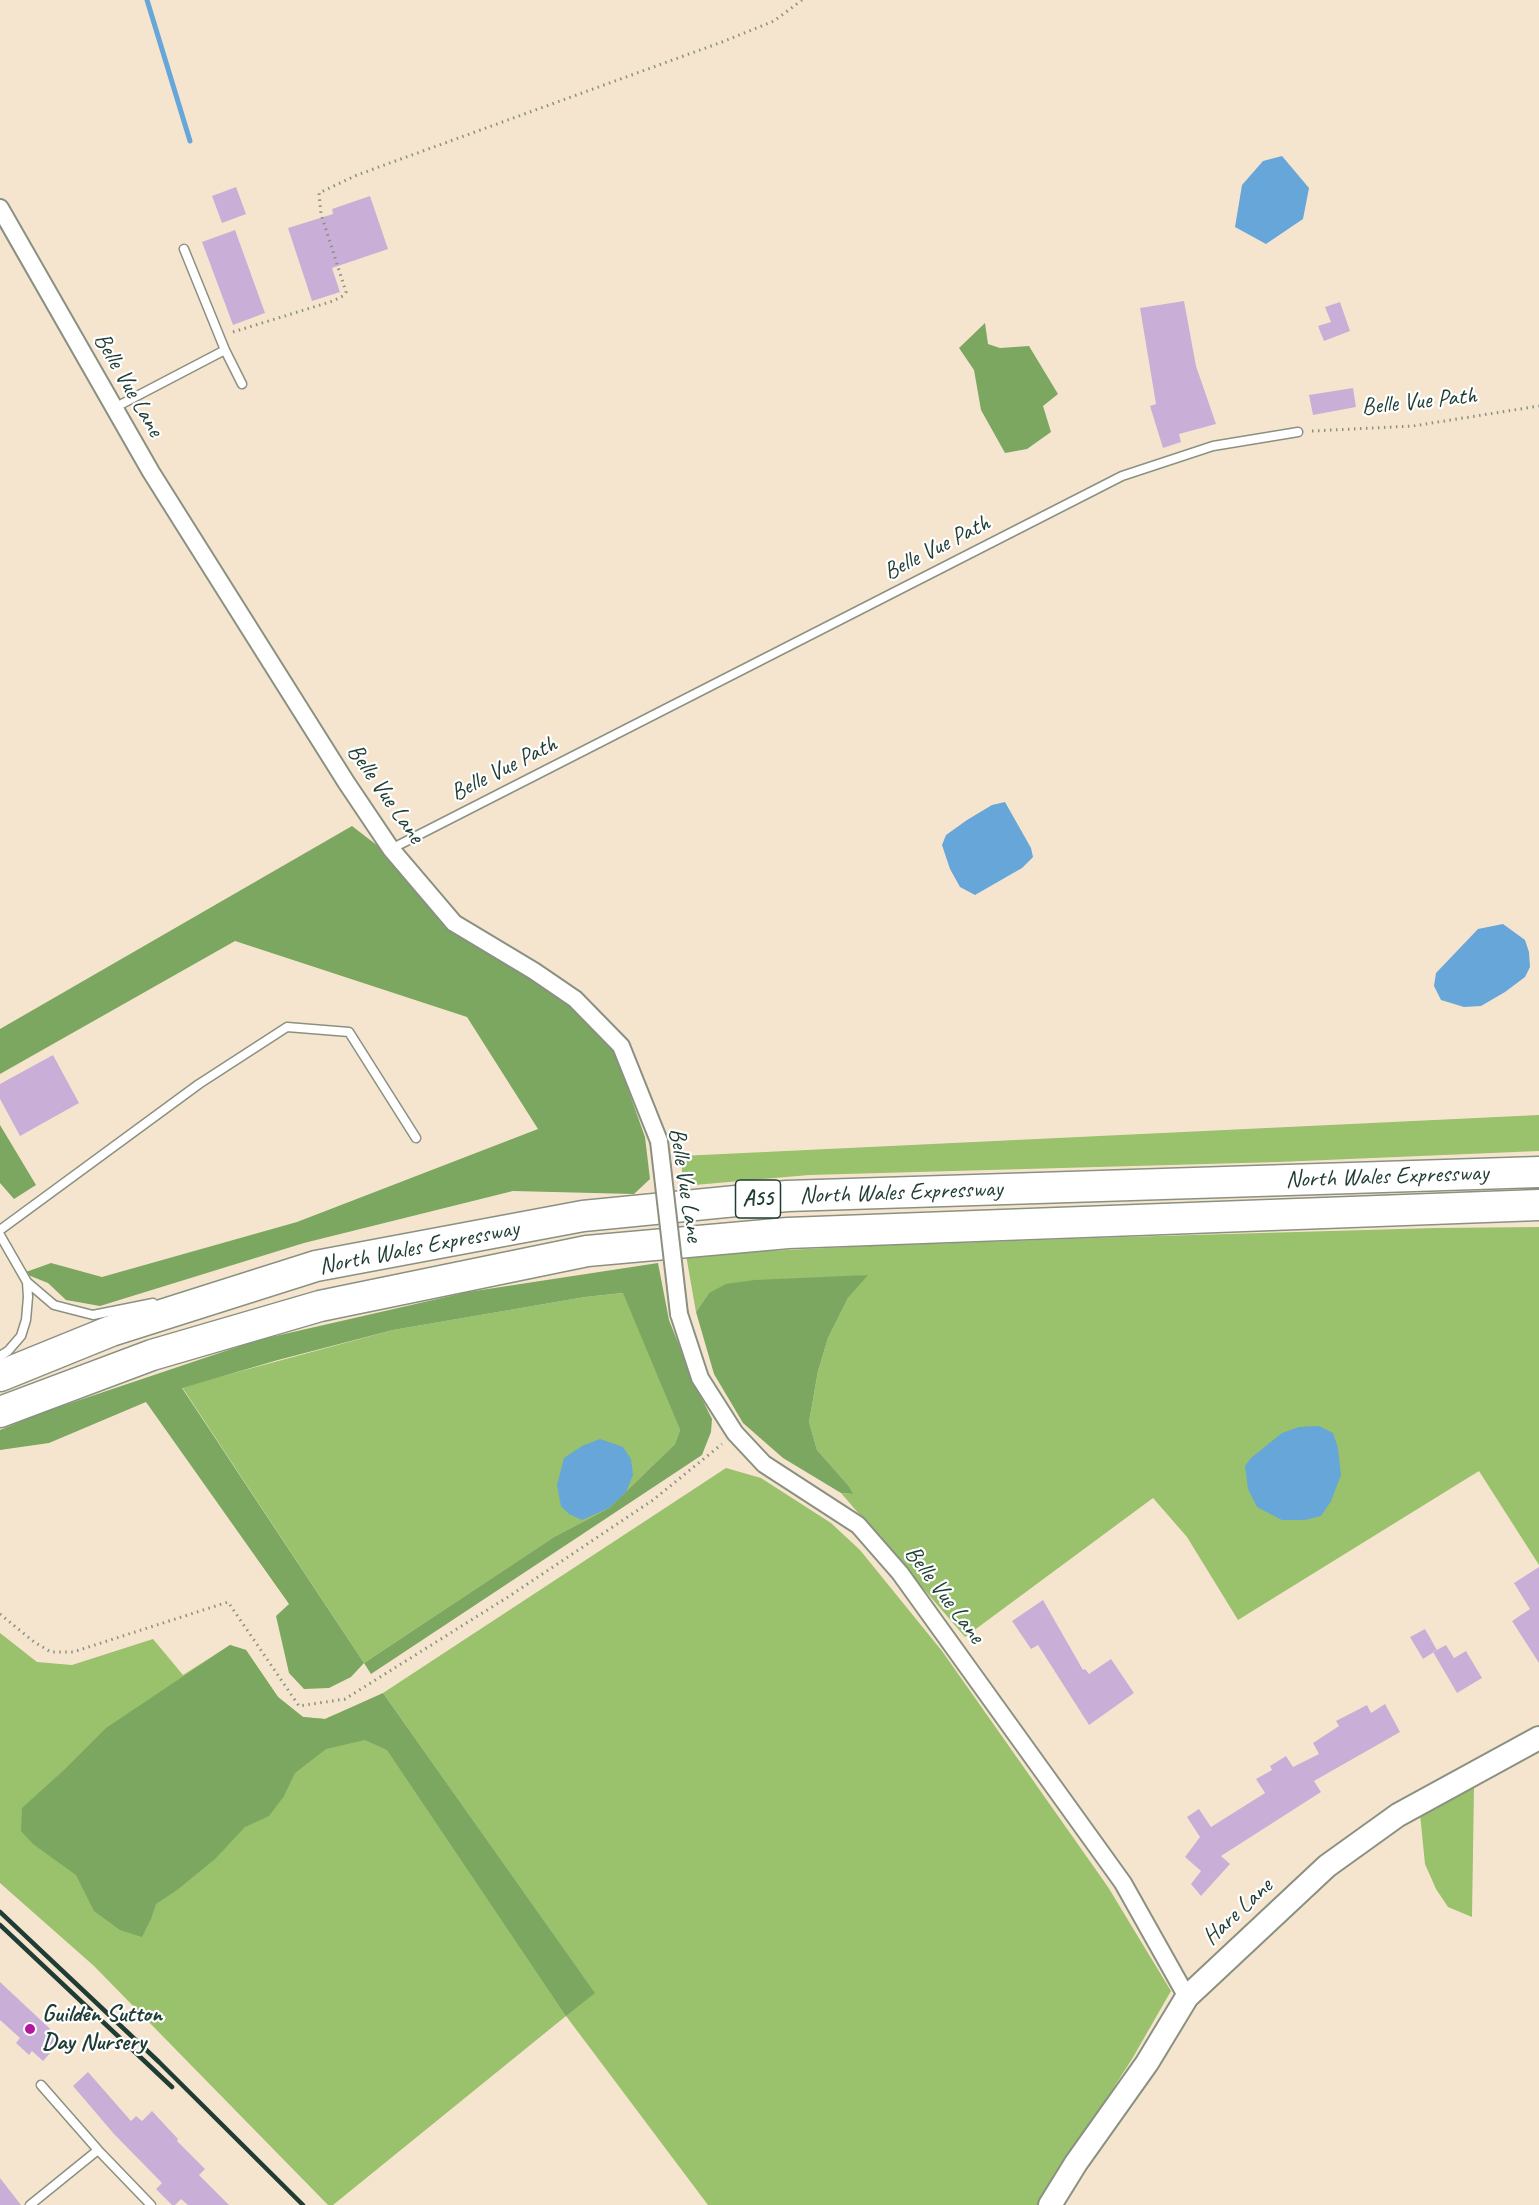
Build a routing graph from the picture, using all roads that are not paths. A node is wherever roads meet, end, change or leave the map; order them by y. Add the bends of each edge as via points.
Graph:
1 (0, 208) edge
2 (184, 249) dead end
3 (225, 351) junction
4 (242, 384) dead end
5 (114, 408) junction
6 (1298, 432) road end
7 (391, 849) junction
8 (416, 1138) dead end
9 (1539, 1172) edge
10 (1539, 1205) edge
11 (0, 1230) edge
12 (0, 1235) edge
13 (281, 1278) junction
14 (27, 1282) junction
15 (187, 1296) dead end
16 (163, 1301) dead end
17 (0, 1356) edge
18 (0, 1376) edge
19 (0, 1412) edge
20 (1539, 1738) edge
21 (1187, 1997) junction
22 (41, 2085) dead end
23 (98, 2150) junction
24 (30, 2205) edge
25 (151, 2205) edge
26 (1050, 2205) edge

1 - 5 street, Belle Vue Lane
2 - 3 lane
3 - 4 lane
3 - 5 lane
5 - 7 street, Belle Vue Lane
6 - 7 lane, Belle Vue Path via 1214,446 1122,476
7 - 21 street, Belle Vue Lane, bridge via 453,923 575,999 621,1046 659,1141 679,1314 700,1378 735,1433 764,1464 858,1525 900,1574 1122,1883
8 - 11 lane via 349,1032 287,1027 199,1084
9 - 13 highway, North Wales Expressway / A55 via 787,1196 583,1216 316,1266
10 - 19 highway, North Wales Expressway / A55 via 788,1233 587,1251 320,1306 153,1355
12 - 14 lane
13 - 15 lane
13 - 18 highway, North Wales Expressway / A55 via 111,1331
14 - 16 lane via 54,1305 93,1315
14 - 17 lane via 21,1336
20 - 21 street, Hare Lane via 1398,1815 1327,1866
21 - 26 street, Hare Lane
22 - 23 lane
23 - 24 lane
23 - 25 lane

